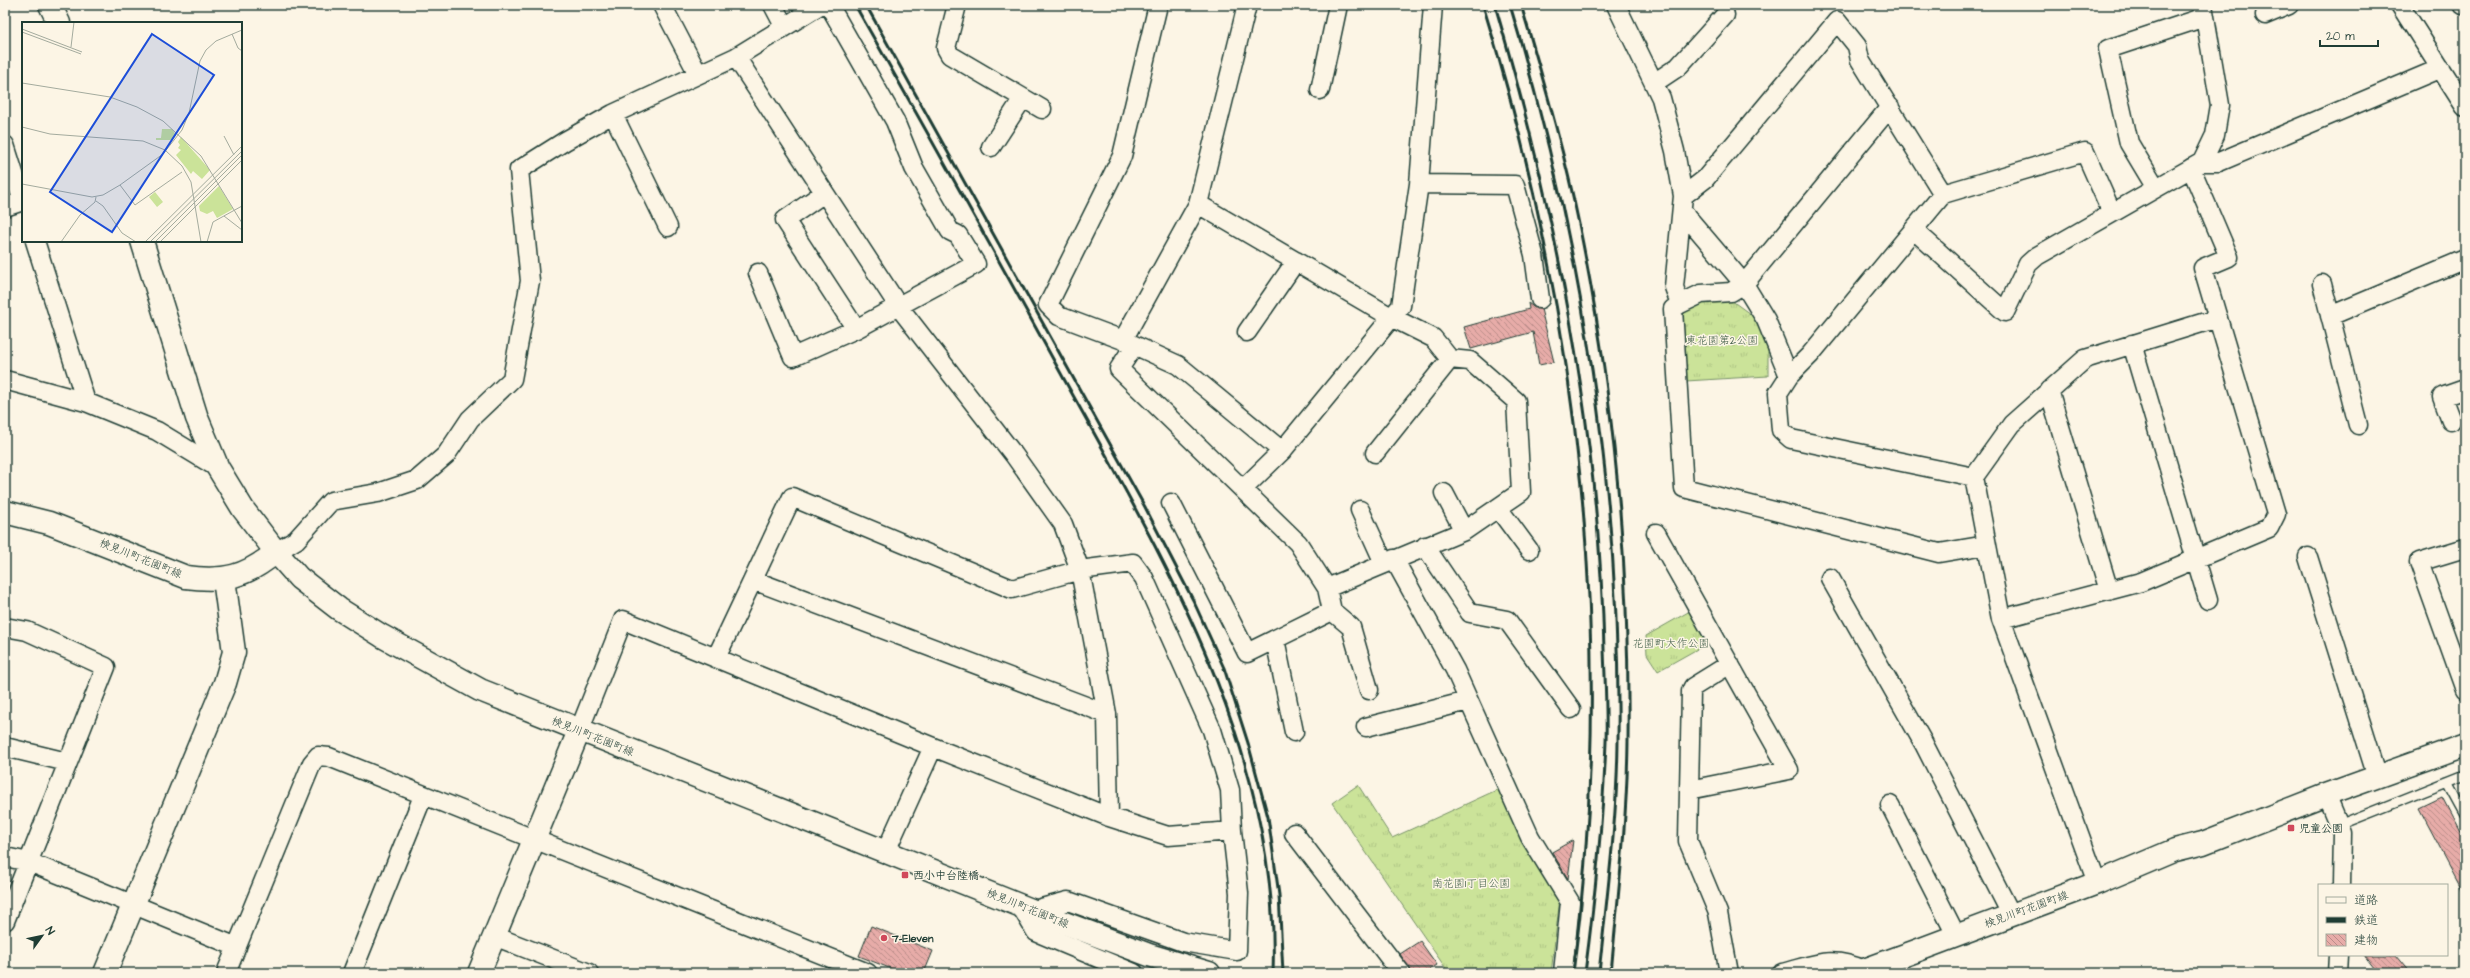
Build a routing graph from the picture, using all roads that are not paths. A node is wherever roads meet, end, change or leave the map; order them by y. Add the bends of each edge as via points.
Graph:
1 (50, 5) edge
2 (662, 5) edge
3 (773, 5) edge
4 (820, 5) edge
5 (829, 5) edge
6 (957, 5) edge
7 (1158, 5) edge
8 (1247, 5) edge
9 (1338, 5) edge
10 (1433, 5) edge
11 (1616, 5) edge
12 (2289, 5) edge
13 (2400, 5) edge
14 (2204, 11) edge
15 (1725, 15) dead end
16 (2266, 15) dead end
17 (58, 22) edge
18 (784, 26) junction
19 (736, 57) junction
20 (2441, 68) junction
21 (698, 74) junction
22 (1654, 83) junction
23 (1320, 90) dead end
24 (1023, 98) junction
25 (1890, 107) junction
26 (2465, 107) edge
27 (1042, 109) dead end
28 (613, 114) junction
29 (5, 147) edge
30 (991, 147) dead end
31 (2197, 165) junction
32 (1419, 184) junction
33 (2156, 188) junction
34 (824, 193) junction
35 (1943, 194) junction
36 (22, 198) edge
37 (22, 201) edge
38 (1198, 204) junction
39 (1683, 204) junction
40 (5, 207) edge
41 (2112, 214) junction
42 (668, 226) dead end
43 (1914, 230) junction
44 (35, 242) edge
45 (142, 242) edge
46 (2465, 259) edge
47 (1296, 261) junction
48 (758, 272) dead end
49 (1744, 284) junction
50 (2322, 284) dead end
51 (1540, 298) dead end
52 (1680, 304) junction
53 (899, 307) junction
54 (2330, 316) junction
55 (1391, 317) junction
56 (2218, 318) junction
57 (856, 329) junction
58 (1247, 332) dead end
59 (1128, 343) junction
60 (2132, 344) junction
61 (1450, 359) junction
62 (1789, 376) junction
63 (5, 380) edge
64 (2465, 389) edge
65 (2049, 390) junction
66 (86, 402) junction
67 (2450, 422) dead end
68 (2358, 425) dead end
69 (1282, 451) junction
70 (1376, 453) dead end
71 (218, 468) junction
72 (1974, 477) junction
73 (1243, 489) junction
74 (1444, 493) dead end
75 (1171, 502) dead end
76 (1498, 508) junction
77 (1360, 510) dead end
78 (5, 512) edge
79 (1464, 531) junction
80 (1656, 532) dead end
81 (1986, 545) junction
82 (1425, 546) junction
83 (2465, 548) edge
84 (1529, 550) dead end
85 (276, 552) junction
86 (2308, 557) dead end
87 (2196, 558) junction
88 (1389, 561) junction
89 (1080, 570) junction
90 (1830, 578) dead end
91 (224, 579) junction
92 (753, 580) junction
93 (1326, 588) junction
94 (2109, 591) junction
95 (2208, 600) dead end
96 (1332, 611) junction
97 (2001, 619) junction
98 (5, 627) edge
99 (1275, 639) junction
100 (716, 658) junction
101 (1730, 664) junction
102 (1369, 690) dead end
103 (2465, 690) edge
104 (1468, 701) junction
105 (1571, 709) dead end
106 (1107, 714) junction
107 (1366, 727) dead end
108 (579, 731) junction
109 (1294, 732) dead end
110 (2465, 745) edge
111 (5, 747) edge
112 (933, 747) junction
113 (68, 762) junction
114 (2465, 774) edge
115 (2377, 777) junction
116 (2447, 782) junction
117 (1689, 790) junction
118 (2326, 795) junction
119 (423, 796) junction
120 (1890, 805) dead end
121 (2465, 815) edge
122 (1109, 817) junction
123 (2339, 825) junction
124 (1232, 831) junction
125 (1294, 833) dead end
126 (533, 839) junction
127 (886, 851) junction
128 (5, 857) edge
129 (29, 862) junction
130 (2097, 882) junction
131 (2342, 884) edge
132 (133, 903) junction
133 (1027, 907) junction
134 (2011, 914) junction
135 (5, 921) edge
136 (1956, 935) junction
137 (494, 936) junction
138 (237, 947) junction
139 (1916, 951) junction
140 (2338, 956) edge
141 (840, 968) edge
142 (1853, 972) edge
143 (105, 973) edge
144 (226, 973) edge
145 (352, 973) edge
146 (479, 973) edge
147 (589, 973) edge
148 (868, 973) edge
149 (1134, 973) edge
150 (1209, 973) edge
151 (1401, 973) edge
152 (1563, 973) edge
153 (1729, 973) edge
154 (1782, 973) edge
155 (1886, 973) edge
156 (2337, 973) edge

1 - 17 street
2 - 21 street
3 - 18 street
4 - 18 street
5 - 53 street via 895,121 914,168 950,231 958,235 976,264
6 - 24 street via 946,48 950,56
7 - 59 street via 1122,156 1048,305 1059,316
8 - 38 street
9 - 23 street
10 - 32 street
11 - 22 street
12 - 16 street
13 - 20 street
14 - 31 street via 2220,106 2215,135
14 - 33 street via 2108,49 2129,143
15 - 22 street via 1678,67
18 - 19 street
19 - 21 street
19 - 34 street
20 - 26 street
20 - 31 street via 2220,162
21 - 28 street
22 - 39 street via 1661,98
24 - 27 street
24 - 30 street
25 - 35 street
25 - 39 street via 1860,60 1857,46 1837,21
25 - 49 street
28 - 42 street
28 - 85 street via 519,170 530,281 512,379 470,419 446,455 417,480 378,493 331,501 296,540
29 - 36 street
31 - 33 street
31 - 56 street via 2229,257 2203,268
32 - 51 street via 1515,185 1534,255
32 - 55 street via 1401,306
33 - 41 street
34 - 53 street
34 - 57 street via 785,220
35 - 41 street via 2085,152
35 - 43 street
37 - 40 street
38 - 47 street
38 - 59 street
39 - 49 street
39 - 52 street via 1674,286
41 - 43 street via 2028,264 2005,312
43 - 62 street via 1810,355
44 - 66 street
45 - 71 street via 197,418
46 - 54 street
47 - 55 street
47 - 58 street
48 - 57 street via 793,357
49 - 52 street via 1731,292 1701,294
49 - 62 street via 1766,320
50 - 54 street
52 - 81 street via 1673,309 1684,488 1938,553
53 - 57 street
53 - 89 street via 1014,455 1063,524
54 - 68 street
55 - 61 street via 1433,338
55 - 69 street
56 - 60 street
56 - 87 street via 2276,514 2269,528
59 - 69 street via 1178,365
59 - 73 street via 1119,369
60 - 65 street via 2085,359
60 - 87 street
61 - 70 street
61 - 76 street via 1470,361 1516,401 1521,492
62 - 72 street via 1778,393 1781,430 1791,439
63 - 66 street
64 - 67 street via 2442,397
65 - 72 street via 2012,424
65 - 94 street
66 - 71 street via 157,431
69 - 73 street
71 - 85 street
72 - 81 street
73 - 93 street via 1298,543
74 - 79 street
75 - 99 street via 1247,653
76 - 79 street
76 - 84 street
77 - 88 street
78 - 91 street, 検見川町花園町線 via 49,523 186,577
79 - 82 street
80 - 101 street
81 - 97 street
82 - 88 street
82 - 105 street via 1470,613 1508,620
83 - 103 street via 2419,562
85 - 91 street, 検見川町花園町線 via 244,574
85 - 108 street, 検見川町花園町線 via 311,587 339,609 382,636 480,690
86 - 115 street
87 - 94 street via 2141,582
87 - 95 street
88 - 93 street
88 - 104 street via 1455,670
89 - 92 street via 1012,589 792,497
89 - 106 street
89 - 124 street via 1133,563 1144,578 1212,730 1230,790
90 - 134 street via 1924,744
91 - 132 street via 234,652 225,683
92 - 100 street
92 - 106 street
93 - 96 street
94 - 97 street
96 - 99 street
96 - 102 street via 1351,627
97 - 130 street
98 - 113 street via 27,631 106,667
99 - 109 street
100 - 108 street via 623,620
100 - 112 street
101 - 117 street via 1693,687 1691,691
101 - 117 street via 1789,770
104 - 107 street
104 - 152 street via 1530,837 1570,902
106 - 122 street
108 - 126 street
108 - 127 street, 検見川町花園町線
110 - 115 street, 検見川町花園町線
111 - 113 street
112 - 122 street
112 - 127 street
113 - 129 street
114 - 116 lane
115 - 118 street, 検見川町花園町線
116 - 121 lane
116 - 123 lane
117 - 153 street via 1688,841 1718,913
118 - 123 street
118 - 130 street, 検見川町花園町線 via 2203,843 2175,850
119 - 126 street
119 - 138 street via 329,757 318,756 312,763
119 - 145 street
120 - 136 street
122 - 124 street via 1168,836
123 - 131 street via 2342,833
124 - 133 street via 1239,893 1237,951 1183,942 1068,901
125 - 151 street
126 - 137 street
126 - 141 street
127 - 133 street, 検見川町花園町線
128 - 129 street
129 - 132 street
129 - 135 street
130 - 134 street, 検見川町花園町線
132 - 138 street
132 - 143 street
133 - 149 street via 1036,932
133 - 150 street, 検見川町花園町線 via 1149,955
134 - 136 street, 検見川町花園町線
136 - 139 street, 検見川町花園町線
137 - 146 street
137 - 147 street
138 - 144 street
139 - 142 street, 検見川町花園町線
139 - 155 street
140 - 156 street
141 - 148 street
142 - 154 street via 1847,962 1832,960

